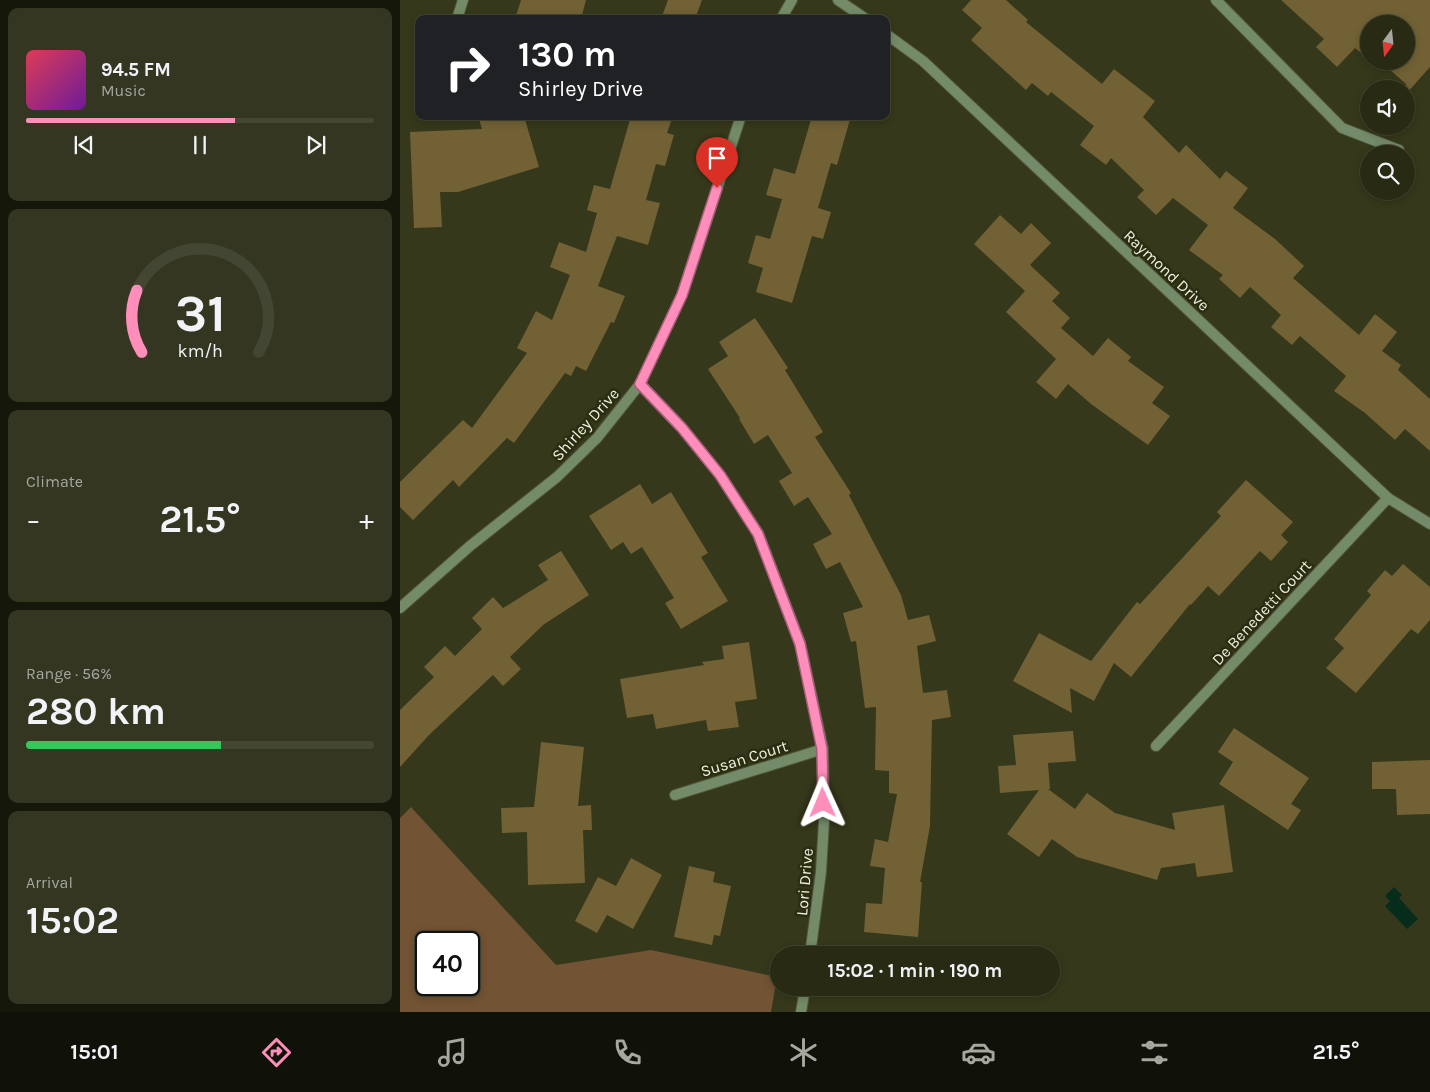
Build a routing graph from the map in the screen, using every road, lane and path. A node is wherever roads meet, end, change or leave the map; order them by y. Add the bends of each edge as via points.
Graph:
1 (463, 0) edge
2 (792, 0) edge
3 (838, 0) edge
4 (1216, 0) edge
5 (458, 15) edge
6 (783, 15) edge
7 (860, 15) edge
8 (890, 37) edge
9 (740, 120) edge
10 (1385, 145) edge
11 (640, 384) junction
12 (1388, 498) junction
13 (1430, 524) edge
14 (400, 608) edge
15 (1156, 746) dead end
16 (822, 749) junction
17 (675, 795) dead end
18 (811, 946) edge
19 (804, 996) edge
20 (801, 1012) edge

1 - 5 street
2 - 6 street
3 - 7 street
4 - 10 street via 1342,128
8 - 12 street, Raymond Drive via 923,61
9 - 11 street, Shirley Drive via 682,295
11 - 14 street, Shirley Drive via 597,438 557,477 470,546
11 - 16 street, Lori Drive via 720,475 758,534 800,644
12 - 13 street, Raymond Drive
12 - 15 street, De Benedetti Court
16 - 17 street, Susan Court
16 - 18 street, Lori Drive via 824,821
19 - 20 street

